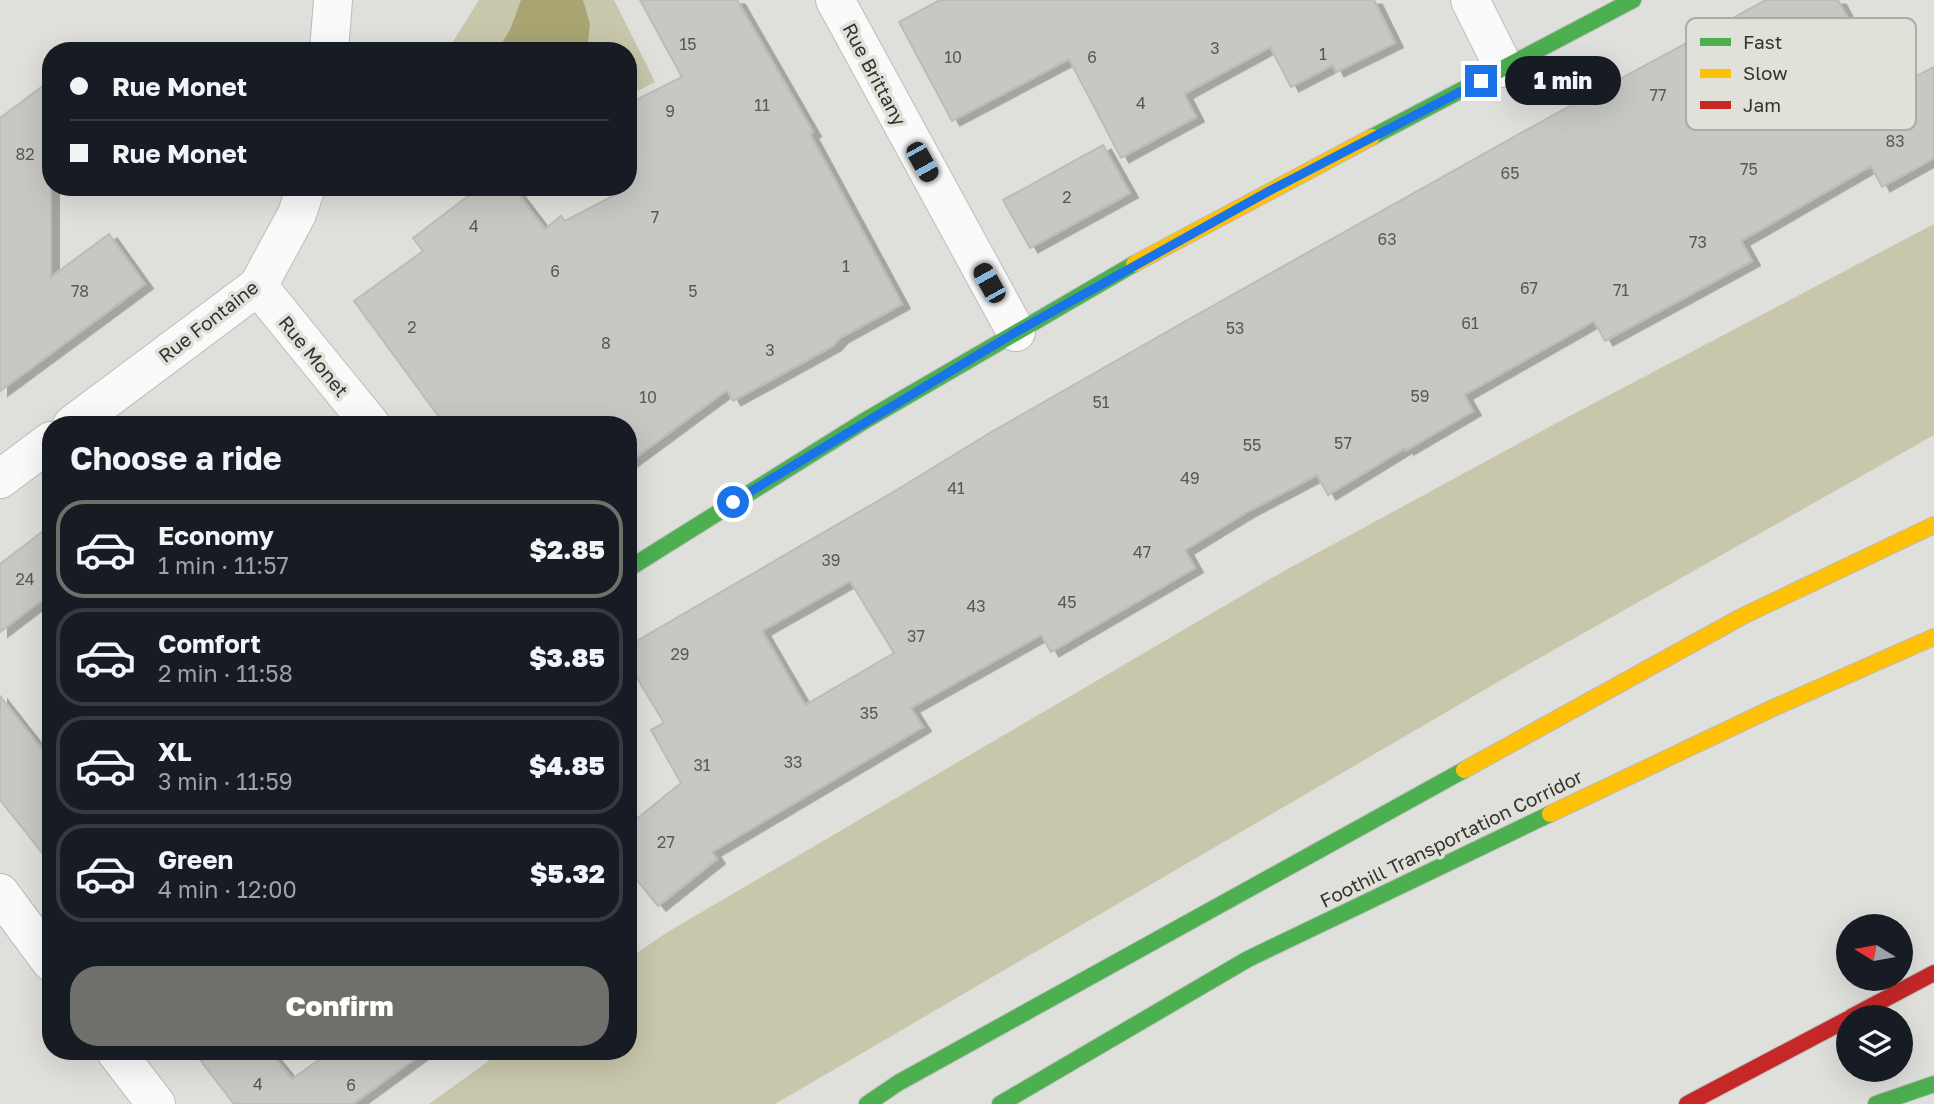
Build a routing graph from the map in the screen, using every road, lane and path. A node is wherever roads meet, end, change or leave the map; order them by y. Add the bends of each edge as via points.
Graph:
1 (333, 0) edge
2 (835, 0) edge
3 (1470, 0) edge
4 (1633, 0) edge
5 (330, 42) edge
6 (1504, 68) junction
7 (303, 196) edge
8 (258, 286) junction
9 (1016, 332) junction
10 (84, 416) edge
11 (363, 416) edge
12 (42, 448) edge
13 (0, 479) edge
14 (1934, 525) edge
15 (637, 563) edge
16 (1934, 636) edge
17 (0, 894) edge
18 (42, 950) edge
19 (1934, 973) edge
20 (1874, 1005) edge
21 (1836, 1025) edge
22 (122, 1060) edge
23 (1934, 1084) edge
24 (156, 1104) edge
25 (867, 1104) edge
26 (1000, 1104) edge
27 (1687, 1104) edge
28 (1876, 1104) edge

1 - 5 street
2 - 9 street, Rue Brittany
3 - 6 street
4 - 6 main road
6 - 9 main road via 1271,190
7 - 8 street, Rue Fontaine
8 - 10 street, Rue Fontaine
8 - 11 street, Rue Monet
9 - 15 main road
12 - 13 street
14 - 25 main road via 1743,616
16 - 26 main road, Foothill Transportation Corridor via 1248,959
17 - 18 street
19 - 20 main road
21 - 27 main road
22 - 24 street
23 - 28 main road

